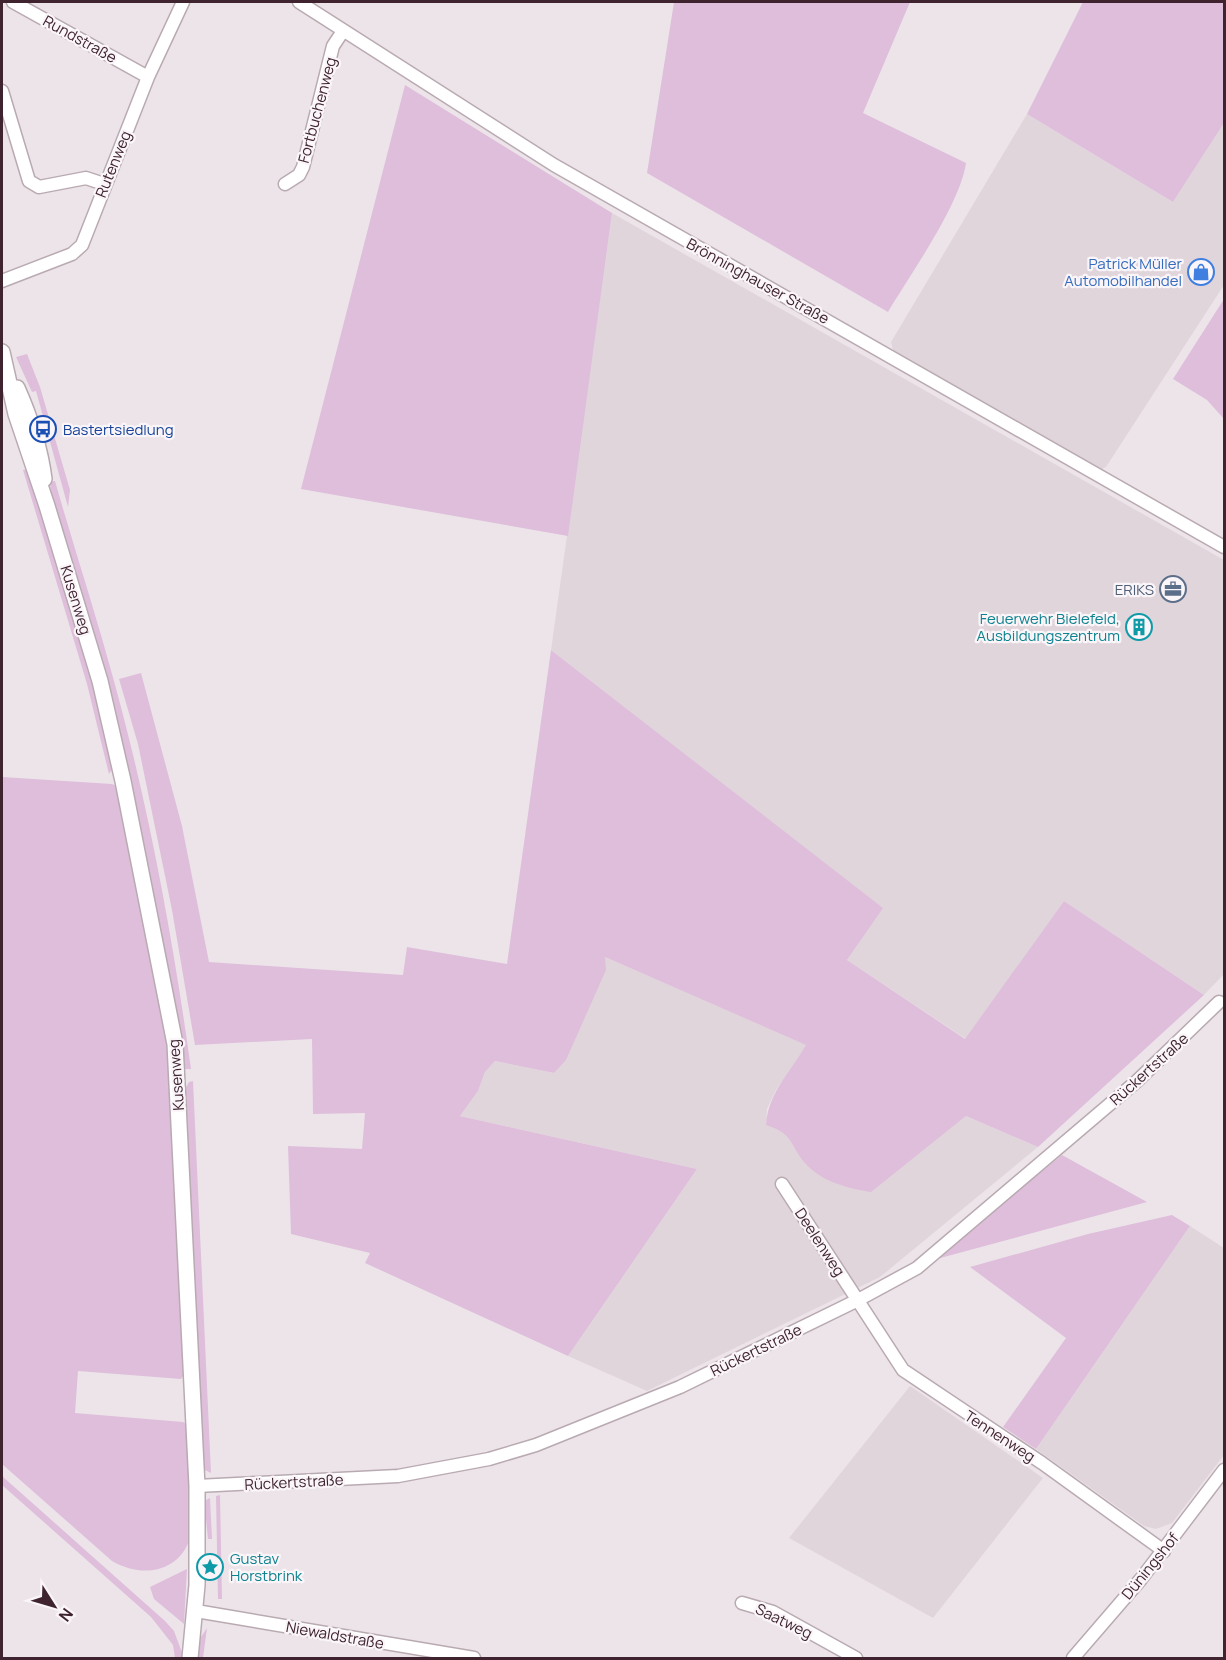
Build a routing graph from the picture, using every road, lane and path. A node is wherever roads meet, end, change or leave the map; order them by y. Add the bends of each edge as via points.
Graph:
1 (13, 2) edge
2 (183, 2) edge
3 (299, 2) edge
4 (343, 31) junction
5 (148, 77) junction
6 (2, 91) edge
7 (104, 184) junction
8 (285, 184) dead end
9 (2, 281) edge
10 (3, 357) edge
11 (1224, 547) edge
12 (1219, 1002) dead end
13 (782, 1184) dead end
14 (858, 1300) junction
15 (1224, 1470) edge
16 (197, 1486) junction
17 (1164, 1551) junction
18 (742, 1603) dead end
19 (196, 1611) junction
20 (190, 1659) edge
21 (474, 1659) edge
22 (856, 1659) edge
23 (1072, 1659) edge

1 - 5 street, Rundstraße
2 - 5 street, Rutenweg
3 - 4 street, Brönninghauser Straße
4 - 8 street, Fortbuchenweg via 333,46 303,167
4 - 11 street, Brönninghauser Straße via 554,165
5 - 7 street, Rutenweg
6 - 7 street via 29,181 39,187 86,178
7 - 9 street, Rutenweg via 78,250
10 - 16 street, Kusenweg via 16,414 100,681 175,1044
12 - 14 street, Rückertstraße via 1137,1081 916,1268
13 - 14 street, Deelenweg
14 - 16 street, Rückertstraße via 680,1387 536,1445 489,1459 398,1476
14 - 17 street, Tennenweg via 903,1371 1042,1463
15 - 17 street, Düningshof
16 - 19 street, Kusenweg
17 - 23 street, Düningshof
18 - 22 street, Saatweg via 773,1612
19 - 20 street, Kusenweg
19 - 21 street, Niewaldstraße

